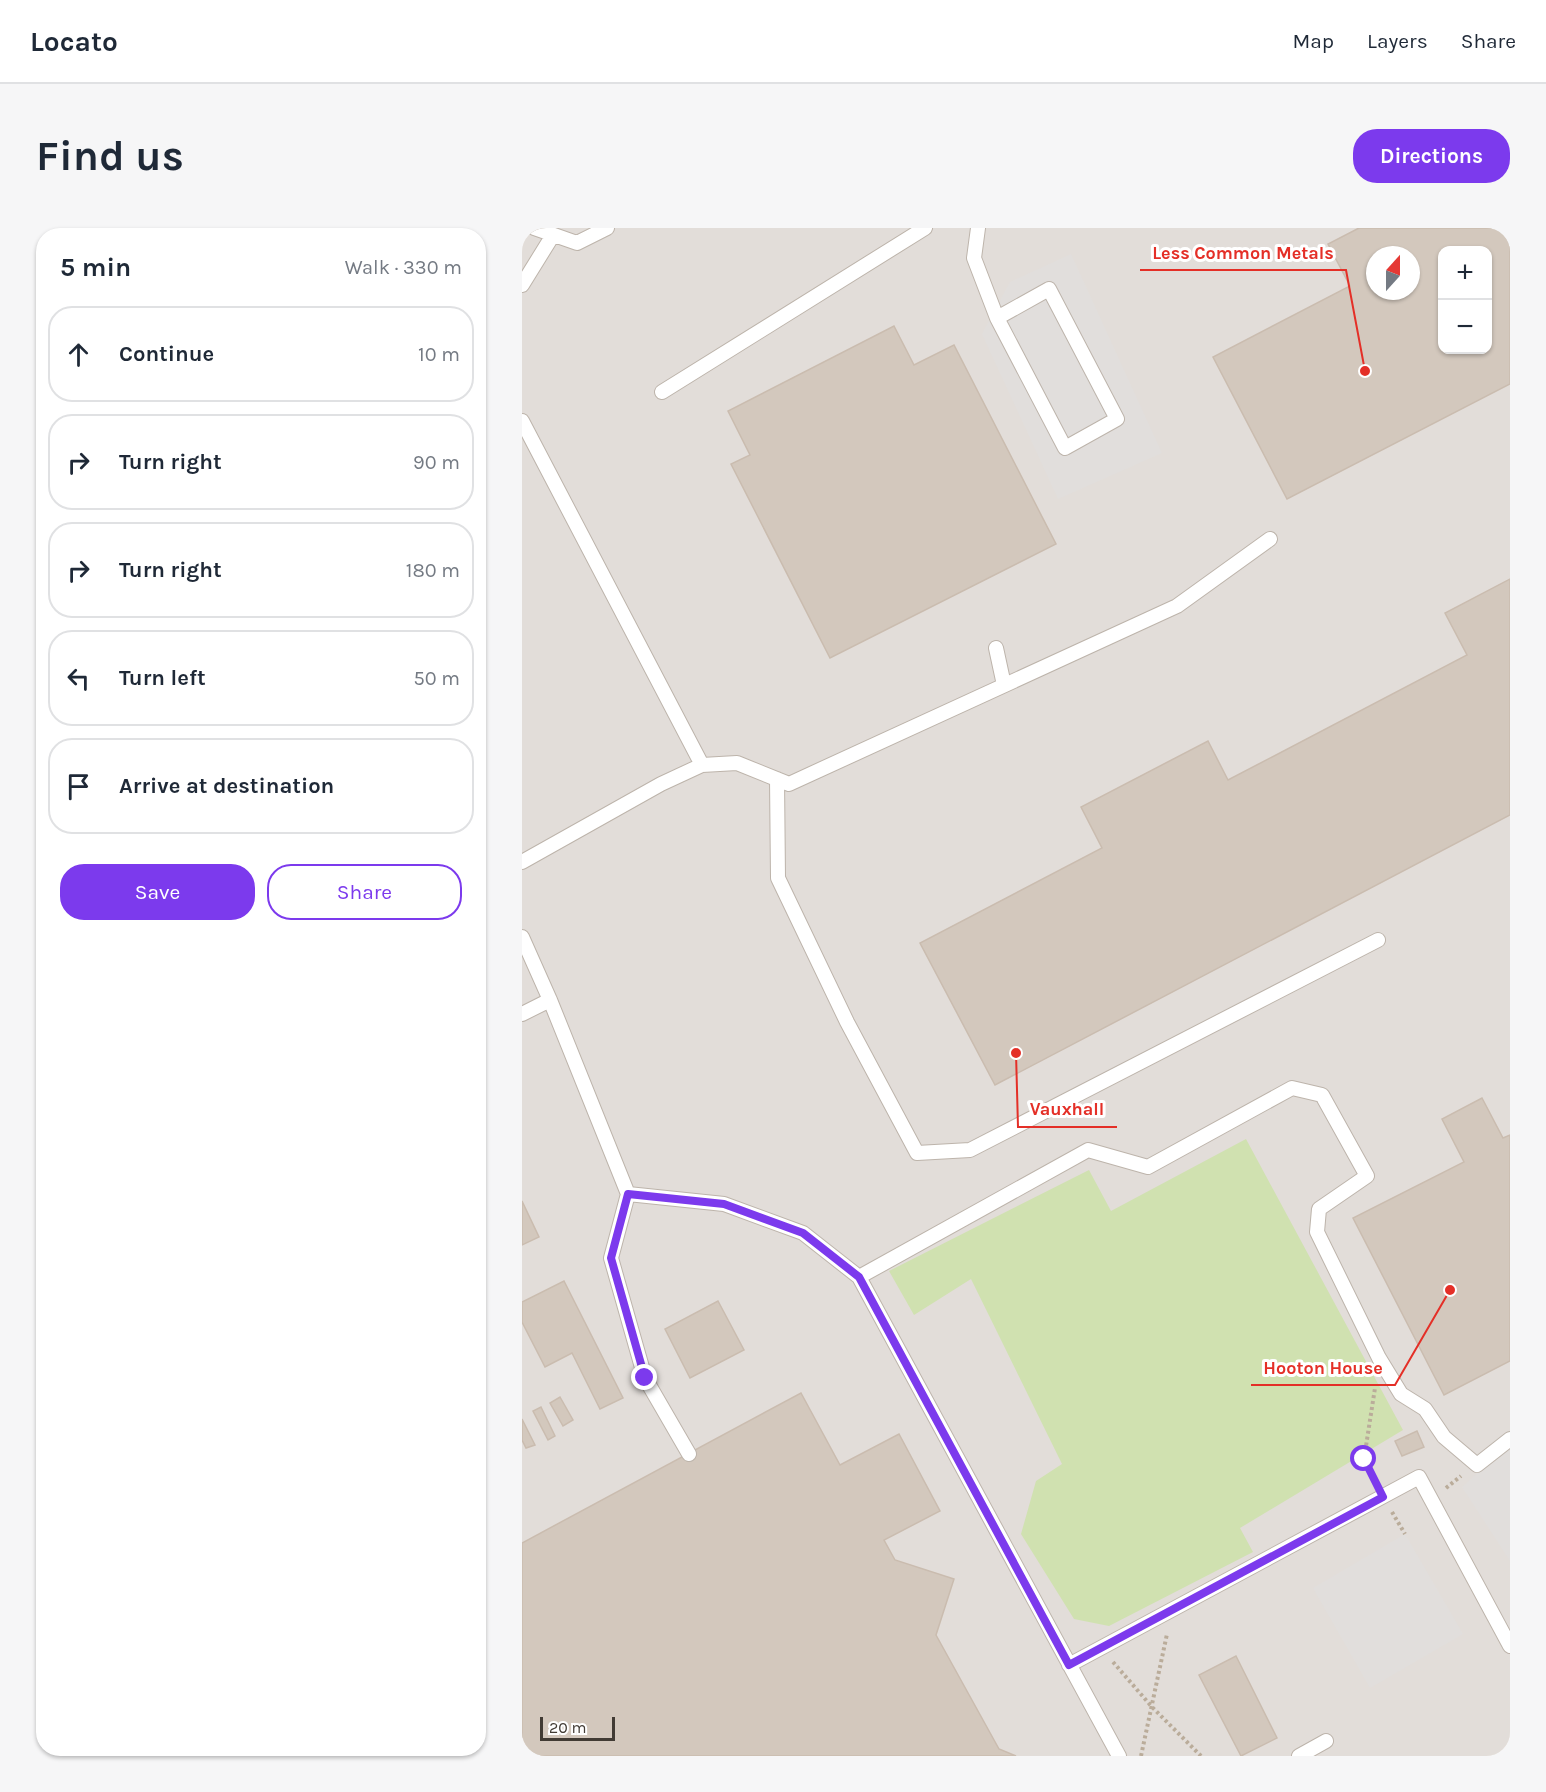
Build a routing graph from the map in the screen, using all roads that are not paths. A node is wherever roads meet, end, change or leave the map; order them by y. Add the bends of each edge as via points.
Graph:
1 (534, 228) edge
2 (607, 228) edge
3 (925, 228) edge
4 (978, 228) edge
5 (552, 235) junction
6 (522, 285) edge
7 (997, 318) junction
8 (662, 392) dead end
9 (522, 421) edge
10 (1270, 539) dead end
11 (996, 648) dead end
12 (1004, 685) junction
13 (702, 765) junction
14 (777, 779) junction
15 (522, 862) edge
16 (522, 937) edge
17 (1378, 940) dead end
18 (550, 1000) junction
19 (522, 1014) edge
20 (628, 1194) junction
21 (859, 1277) junction
22 (1510, 1439) edge
23 (689, 1454) dead end
24 (1510, 1646) edge
25 (1069, 1665) junction
26 (1326, 1741) dead end
27 (1119, 1756) edge
28 (1299, 1756) edge

1 - 5 lane
2 - 5 lane via 577,243
3 - 8 lane
4 - 7 lane via 974,258
5 - 6 lane
7 - 7 lane via 1049,290 1118,419 1065,448
9 - 13 lane
10 - 12 lane via 1177,606
11 - 12 lane
12 - 14 lane via 789,784
13 - 14 lane via 737,763
13 - 15 lane
14 - 17 lane via 778,878 847,1022 917,1153 970,1150
16 - 18 lane
18 - 19 lane
18 - 20 lane
20 - 21 lane via 724,1204 803,1233
20 - 23 lane via 611,1258 645,1378
21 - 22 lane via 1088,1150 1148,1167 1292,1088 1322,1095 1367,1176 1318,1209 1317,1232 1379,1358 1401,1394 1425,1409 1444,1437 1478,1464
21 - 25 lane
24 - 25 lane via 1419,1478
25 - 27 lane
26 - 28 lane

